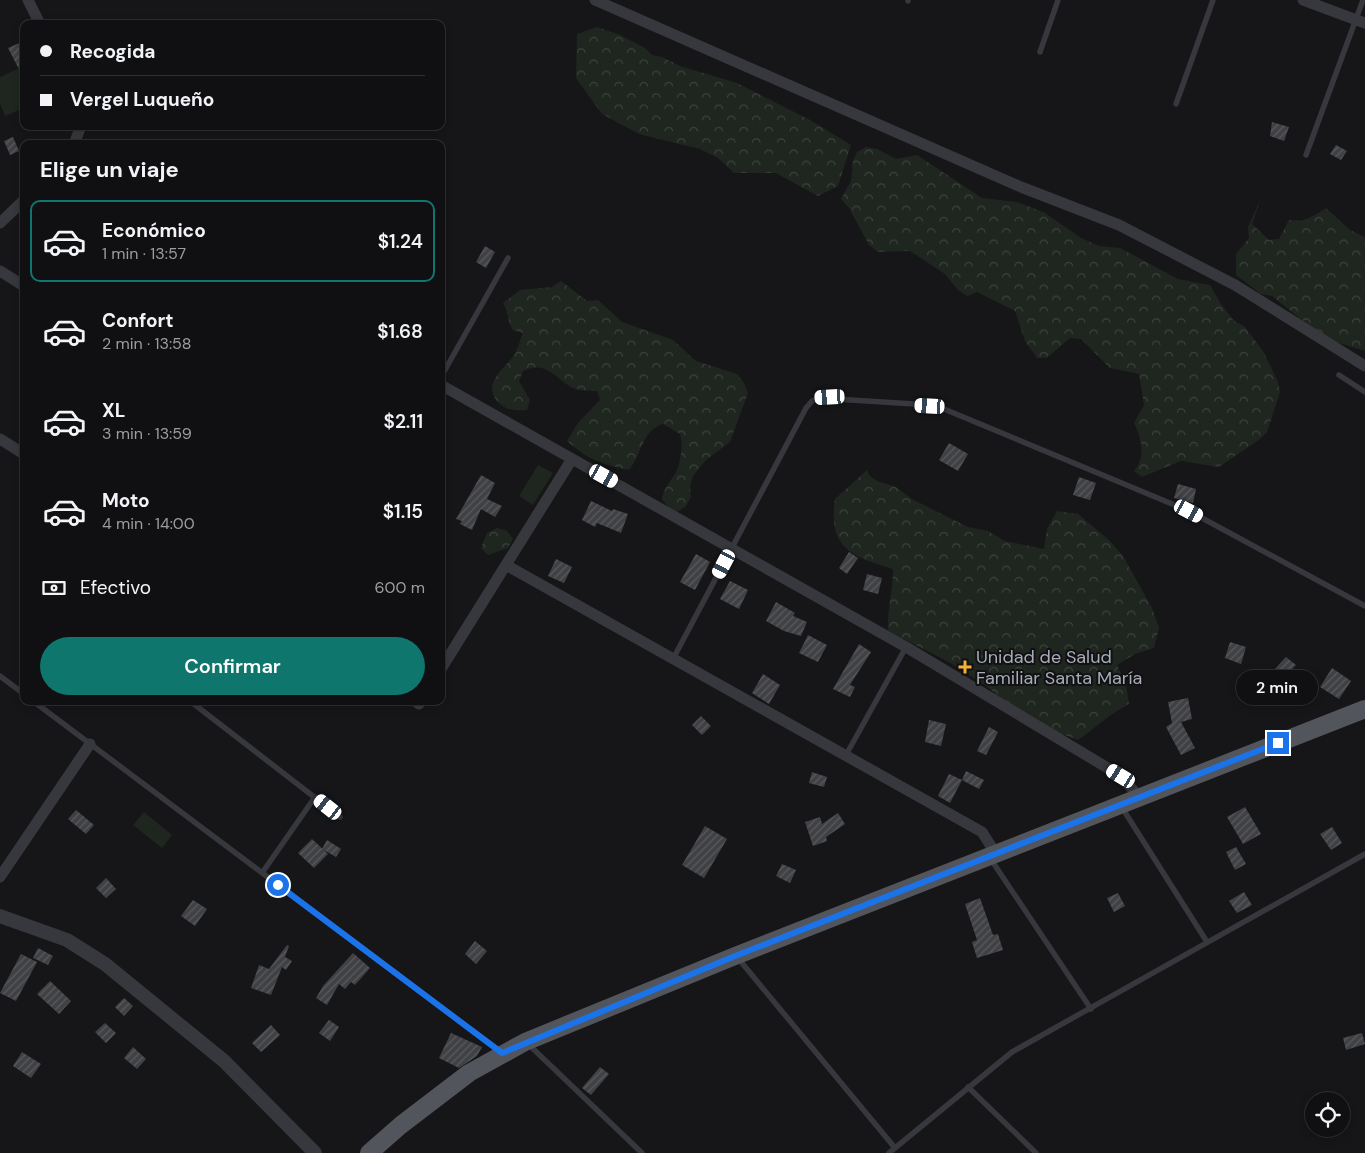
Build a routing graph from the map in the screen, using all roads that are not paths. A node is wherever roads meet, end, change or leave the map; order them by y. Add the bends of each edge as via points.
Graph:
1 (28, 0) edge
2 (595, 0) edge
3 (1058, 0) edge
4 (1213, 0) edge
5 (1303, 0) edge
6 (1363, 0) edge
7 (38, 20) edge
8 (1360, 22) edge
9 (1040, 52) dead end
10 (1176, 104) dead end
11 (1306, 155) dead end
12 (20, 204) edge
13 (0, 223) edge
14 (508, 258) dead end
15 (0, 271) edge
16 (20, 284) edge
17 (1365, 366) edge
18 (445, 370) edge
19 (1339, 375) dead end
20 (445, 387) edge
21 (1365, 392) edge
22 (0, 439) edge
23 (20, 452) edge
24 (572, 459) junction
25 (732, 548) junction
26 (506, 565) junction
27 (1365, 606) edge
28 (906, 647) junction
29 (673, 659) junction
30 (445, 663) edge
31 (0, 676) edge
32 (20, 691) edge
33 (38, 705) edge
34 (195, 705) edge
35 (1365, 709) edge
36 (90, 744) junction
37 (846, 755) junction
38 (315, 797) junction
39 (1139, 797) junction
40 (1120, 804) junction
41 (340, 817) dead end
42 (1365, 854) edge
43 (992, 855) junction
44 (262, 873) junction
45 (0, 878) edge
46 (0, 917) edge
47 (1207, 942) junction
48 (735, 956) junction
49 (1091, 1009) junction
50 (525, 1042) junction
51 (502, 1053) junction
52 (968, 1087) junction
53 (895, 1148) junction
54 (315, 1153) edge
55 (369, 1153) edge
56 (642, 1153) edge
57 (889, 1153) edge
58 (1036, 1153) edge

1 - 7 street
2 - 17 street via 1021,187 1119,225 1235,285
3 - 9 lane
4 - 10 lane
5 - 8 street
6 - 8 lane
8 - 11 lane
12 - 13 street
14 - 18 lane
15 - 16 street
19 - 21 lane
20 - 24 street
22 - 23 street
24 - 25 street
24 - 26 street
25 - 27 lane via 812,401 830,397 930,406 1189,511
25 - 28 street
25 - 29 lane
26 - 29 street
26 - 30 street
28 - 37 lane
28 - 39 street via 1121,776
29 - 37 street
31 - 32 lane
33 - 36 lane
34 - 38 lane
35 - 39 main road
36 - 44 lane
36 - 45 street
37 - 43 street via 982,832
38 - 41 lane
38 - 44 lane
39 - 40 main road
40 - 43 main road
40 - 47 lane
42 - 47 lane
43 - 48 main road
43 - 49 lane
44 - 51 lane
46 - 54 street via 67,940 105,964 224,1061
47 - 49 lane
48 - 50 main road
48 - 53 lane
49 - 52 lane via 1012,1052
50 - 51 main road
50 - 56 lane
51 - 55 main road via 433,1099
52 - 53 lane
52 - 58 lane
53 - 57 lane

